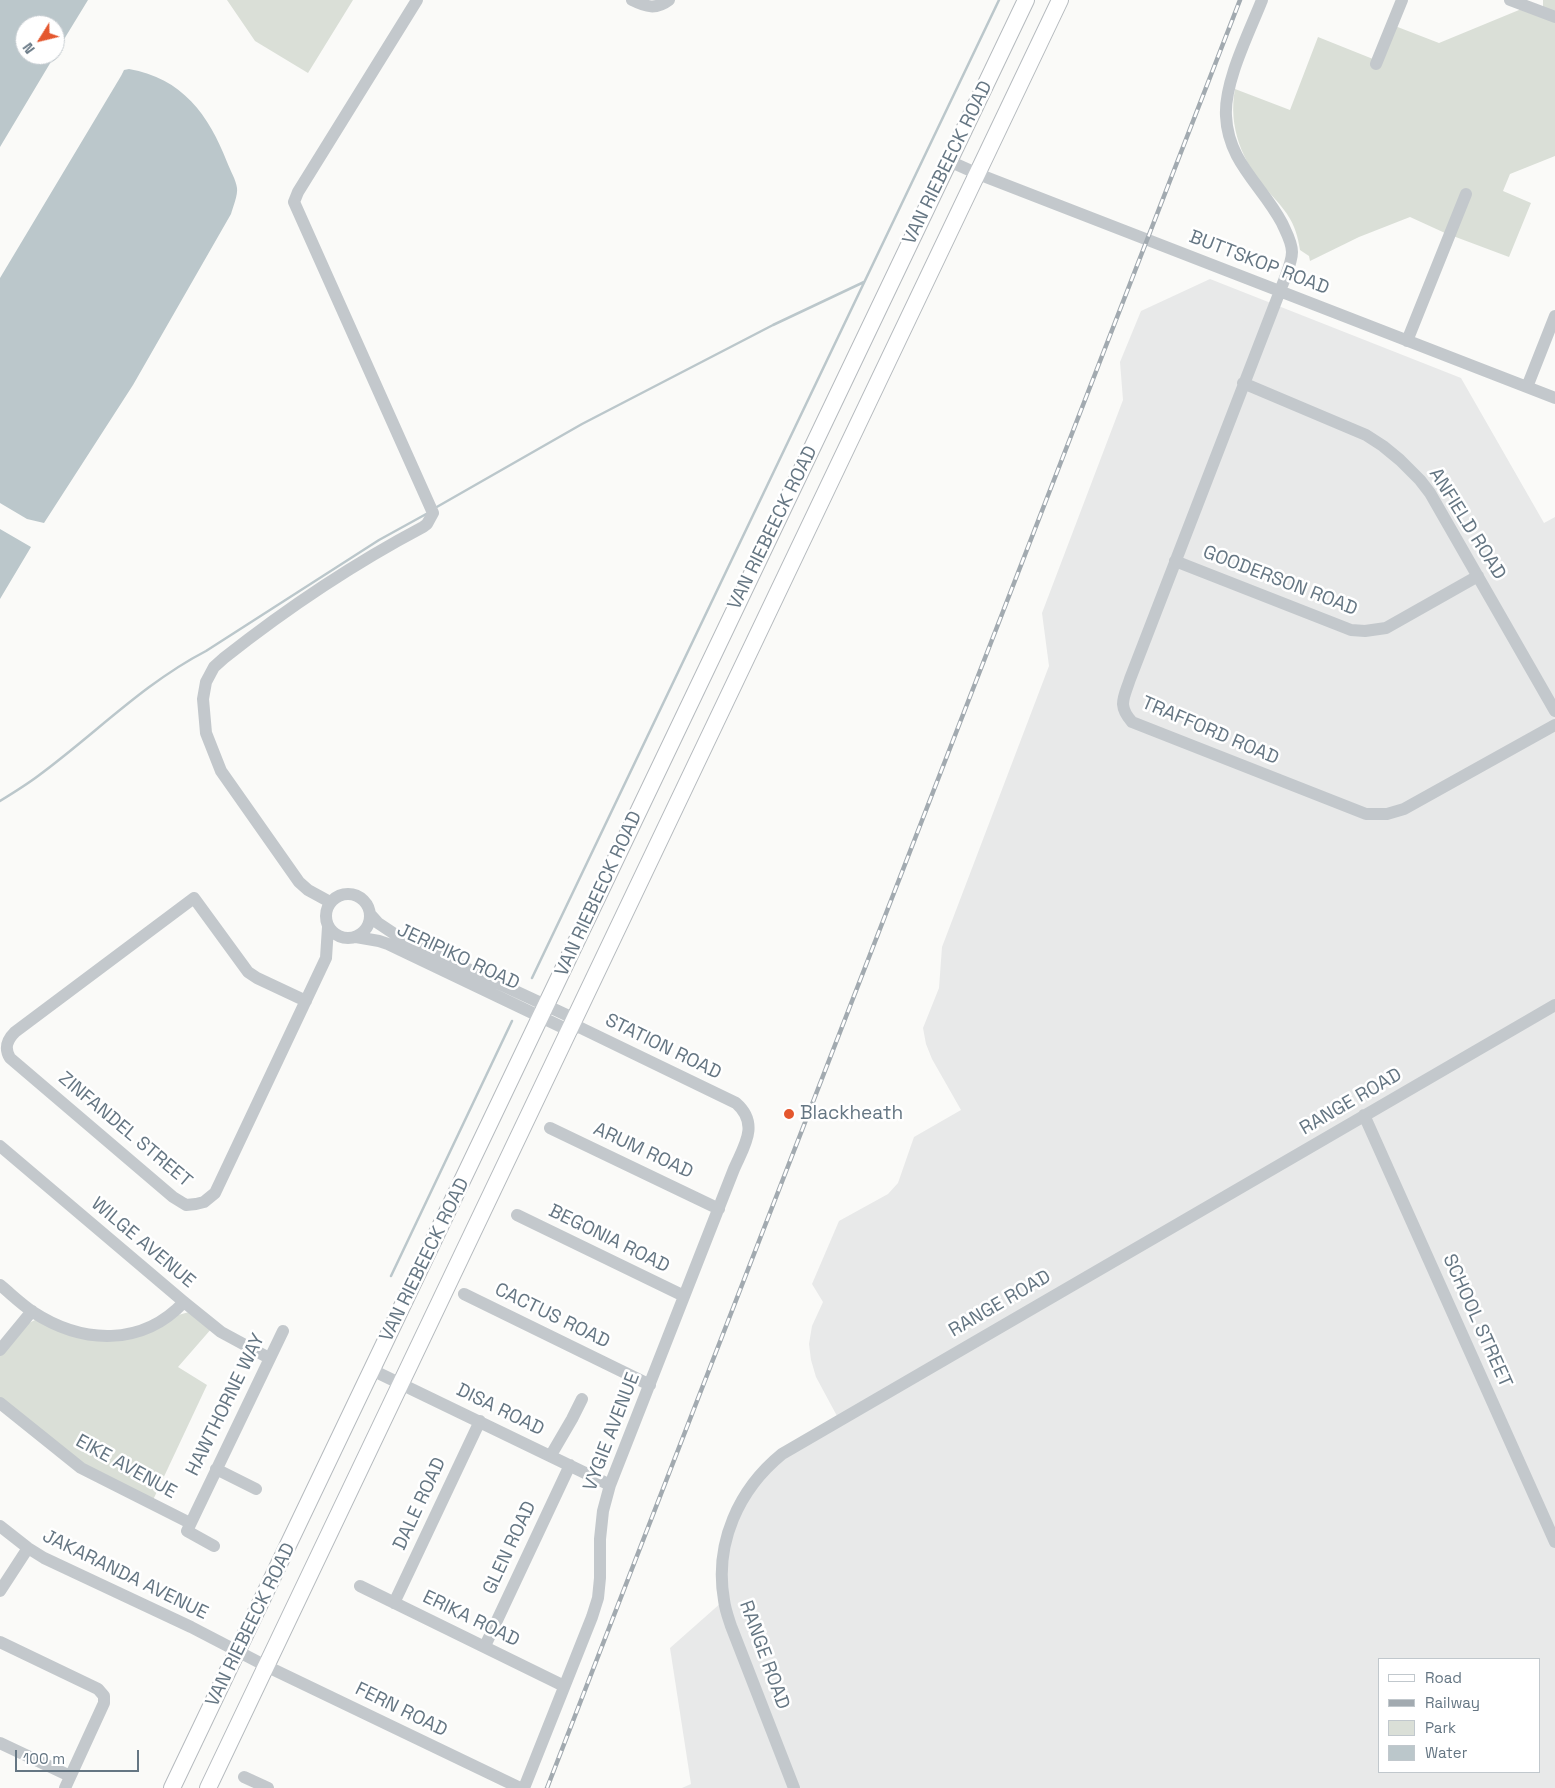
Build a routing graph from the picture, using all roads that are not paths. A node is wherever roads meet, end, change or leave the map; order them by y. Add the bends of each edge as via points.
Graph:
1 (417, 0) edge
2 (632, 0) edge
3 (669, 0) edge
4 (1026, 0) edge
5 (1060, 0) edge
6 (1262, 0) edge
7 (1402, 0) edge
8 (1510, 0) edge
9 (1538, 5) edge
10 (1555, 17) edge
11 (1376, 64) dead end
12 (949, 162) junction
13 (978, 174) junction
14 (1466, 194) dead end
15 (1280, 292) junction
16 (1555, 316) edge
17 (1407, 341) junction
18 (1244, 382) junction
19 (1527, 387) junction
20 (1555, 398) edge
21 (1175, 561) junction
22 (1478, 576) junction
23 (1555, 711) edge
24 (1555, 725) edge
25 (330, 902) junction
26 (370, 914) junction
27 (328, 927) junction
28 (353, 938) junction
29 (326, 958) junction
30 (306, 1001) junction
31 (1555, 1005) edge
32 (544, 1012) junction
33 (573, 1025) junction
34 (731, 1101) joint
35 (1364, 1115) junction
36 (550, 1128) dead end
37 (0, 1146) edge
38 (719, 1209) junction
39 (517, 1215) dead end
40 (0, 1285) edge
41 (464, 1294) dead end
42 (684, 1296) junction
43 (184, 1302) junction
44 (32, 1311) junction
45 (283, 1331) dead end
46 (0, 1350) edge
47 (269, 1358) junction
48 (372, 1370) junction
49 (400, 1383) junction
50 (650, 1385) junction
51 (582, 1399) dead end
52 (0, 1403) edge
53 (480, 1421) junction
54 (551, 1455) junction
55 (570, 1465) junction
56 (216, 1469) junction
57 (610, 1485) junction
58 (256, 1489) dead end
59 (190, 1523) junction
60 (0, 1526) edge
61 (1555, 1542) edge
62 (214, 1546) dead end
63 (28, 1548) junction
64 (360, 1586) dead end
65 (0, 1592) edge
66 (394, 1602) junction
67 (0, 1642) edge
68 (485, 1646) junction
69 (237, 1652) junction
70 (266, 1666) junction
71 (564, 1686) junction
72 (0, 1743) edge
73 (244, 1776) dead end
74 (67, 1782) edge
75 (172, 1788) edge
76 (208, 1788) edge
77 (268, 1788) edge
78 (520, 1788) edge
79 (524, 1788) edge
80 (794, 1788) edge

1 - 25 street via 294,202 433,513 424,527 323,586 239,646 214,668 206,682 203,699 206,733 221,771 299,882
2 - 3 street via 655,7
4 - 12 main road, VAN RIEBEECK ROAD
5 - 13 main road, VAN RIEBEECK ROAD
6 - 15 street, TRAFFORD ROAD via 1228,87 1226,116 1228,134 1237,158 1279,218 1290,240 1291,258
7 - 11 street
8 - 9 street
9 - 10 street
12 - 13 street, BUTTSKOP ROAD
12 - 32 main road, VAN RIEBEECK ROAD
13 - 15 street, BUTTSKOP ROAD
13 - 33 main road, VAN RIEBEECK ROAD
14 - 17 street
15 - 17 street, BUTTSKOP ROAD
15 - 18 street, TRAFFORD ROAD
16 - 19 street
17 - 19 street, BUTTSKOP ROAD
18 - 21 street, TRAFFORD ROAD
18 - 22 street, ANFIELD ROAD via 1366,435 1400,460 1430,493
19 - 20 street, BUTTSKOP ROAD
21 - 22 street, GOODERSON ROAD via 1351,630 1365,631 1386,628
21 - 24 street, TRAFFORD ROAD via 1122,704 1132,722 1366,814 1387,814 1404,809
22 - 23 street, ANFIELD ROAD
25 - 26 street via 340,895 356,895 364,901
25 - 27 street via 325,914
26 - 28 street via 367,928
26 - 32 street, JERIPIKO ROAD via 399,937
27 - 28 street via 338,936
27 - 29 street, ZINFANDEL STREET
28 - 29 street, ZINFANDEL STREET
28 - 32 street, JERIPIKO ROAD via 388,944
29 - 30 street, ZINFANDEL STREET
30 - 30 street, ZINFANDEL STREET via 215,1193 196,1204 186,1205 173,1197 10,1058 6,1048 15,1032 194,898 248,972
31 - 35 street, RANGE ROAD
32 - 33 street, STATION ROAD
32 - 48 main road, VAN RIEBEECK ROAD
33 - 34 street, STATION ROAD
33 - 49 main road, VAN RIEBEECK ROAD
34 - 38 street, VYGIE AVENUE via 744,1112 749,1132
35 - 61 street, SCHOOL STREET
35 - 80 street, RANGE ROAD via 782,1454 756,1479 737,1509 727,1534 722,1573 724,1601
36 - 38 street, ARUM ROAD
37 - 43 street, WILGE AVENUE
38 - 42 street, VYGIE AVENUE
39 - 42 street, BEGONIA ROAD
40 - 44 street
41 - 50 street, CACTUS ROAD
42 - 50 street, VYGIE AVENUE
43 - 44 street via 163,1321 113,1336 72,1330
43 - 47 street, WILGE AVENUE via 222,1332
44 - 46 street
45 - 47 street, HAWTHORNE WAY
47 - 56 street, HAWTHORNE WAY
48 - 49 street, DISA ROAD
48 - 69 main road, VAN RIEBEECK ROAD
49 - 53 street, DISA ROAD
49 - 70 main road, VAN RIEBEECK ROAD
50 - 57 street, VYGIE AVENUE
51 - 54 street
52 - 59 street, EIKE AVENUE via 81,1468
53 - 54 street, DISA ROAD
53 - 66 street, DALE ROAD
54 - 55 street, DISA ROAD
55 - 57 street, DISA ROAD
55 - 68 street, GLEN ROAD
56 - 58 street
56 - 59 street, HAWTHORNE WAY
57 - 71 street, VYGIE AVENUE via 600,1538 598,1598
59 - 62 street via 187,1532
60 - 63 street, JAKARANDA AVENUE
63 - 65 street
63 - 69 street, JAKARANDA AVENUE
64 - 66 street, ERIKA ROAD
66 - 68 street, ERIKA ROAD
67 - 74 street via 98,1689 104,1696 104,1703
68 - 71 street, ERIKA ROAD
69 - 70 street, JAKARANDA AVENUE
69 - 75 main road, VAN RIEBEECK ROAD
70 - 76 main road, VAN RIEBEECK ROAD
70 - 78 street, FERN ROAD
71 - 79 street, VYGIE AVENUE
72 - 74 street
73 - 77 street

